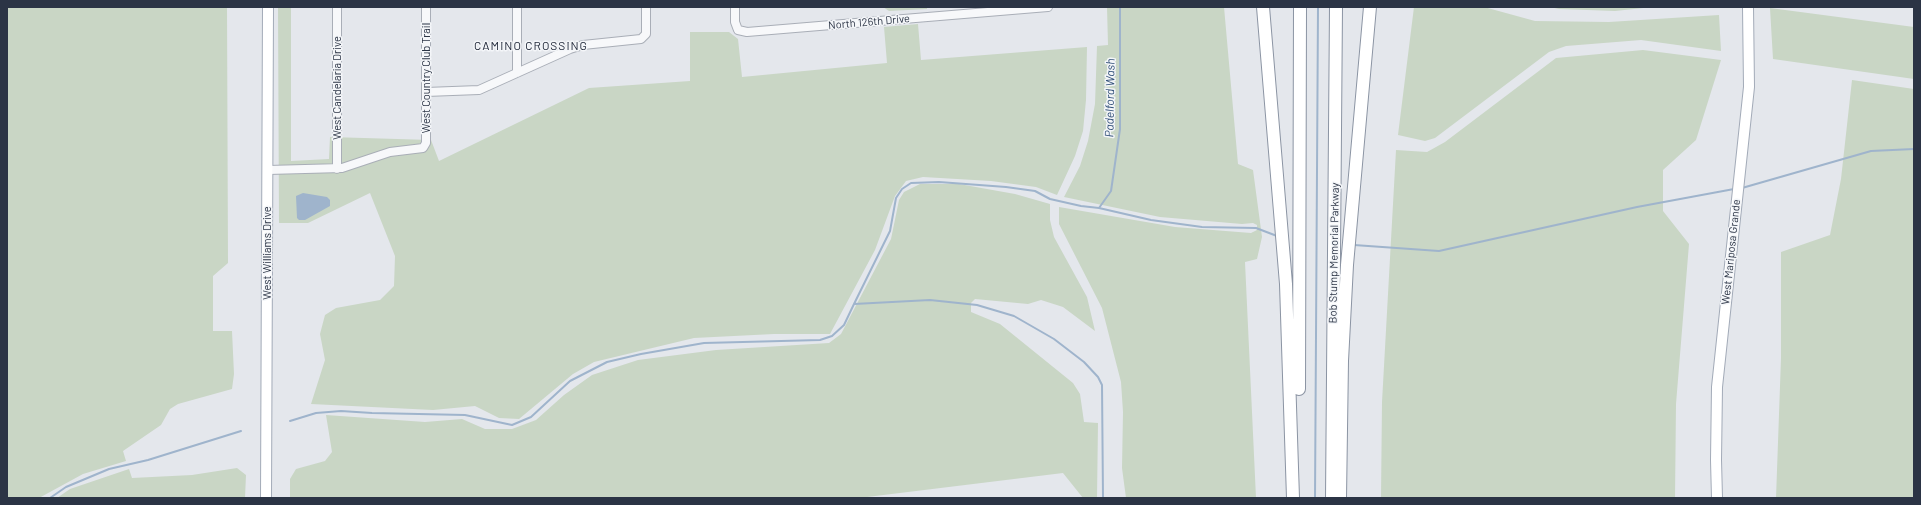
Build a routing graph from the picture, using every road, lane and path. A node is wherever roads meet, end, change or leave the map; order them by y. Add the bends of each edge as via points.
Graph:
1 (268, 7) edge
2 (337, 7) edge
3 (426, 7) edge
4 (517, 7) edge
5 (646, 7) edge
6 (735, 7) edge
7 (1048, 7) edge
8 (1263, 7) edge
9 (1300, 7) edge
10 (1336, 7) edge
11 (1370, 7) edge
12 (1748, 7) edge
13 (974, 10) edge
14 (517, 73) junction
15 (426, 92) junction
16 (337, 169) junction
17 (268, 170) junction
18 (266, 498) edge
19 (1293, 498) edge
20 (1298, 498) edge
21 (1332, 498) edge
22 (1340, 498) edge
23 (1717, 498) edge

1 - 17 main road, West Williams Drive
2 - 16 street, West Candelaria Drive
3 - 15 street, West Country Club Trail
4 - 14 street
5 - 14 street via 644,38 577,46
6 - 13 street, North 126th Drive via 738,30 754,31
7 - 13 street, North 126th Drive
8 - 19 highway via 1284,250 1290,351
9 - 20 highway
10 - 21 highway, Bob Stump Memorial Parkway
11 - 22 highway via 1347,265 1342,361
12 - 23 main road, West Mariposa Grande via 1750,87 1717,387
14 - 15 street via 479,90
15 - 16 street, West Country Club Trail via 426,143 423,148 390,152
16 - 17 street
17 - 18 main road, West Williams Drive

